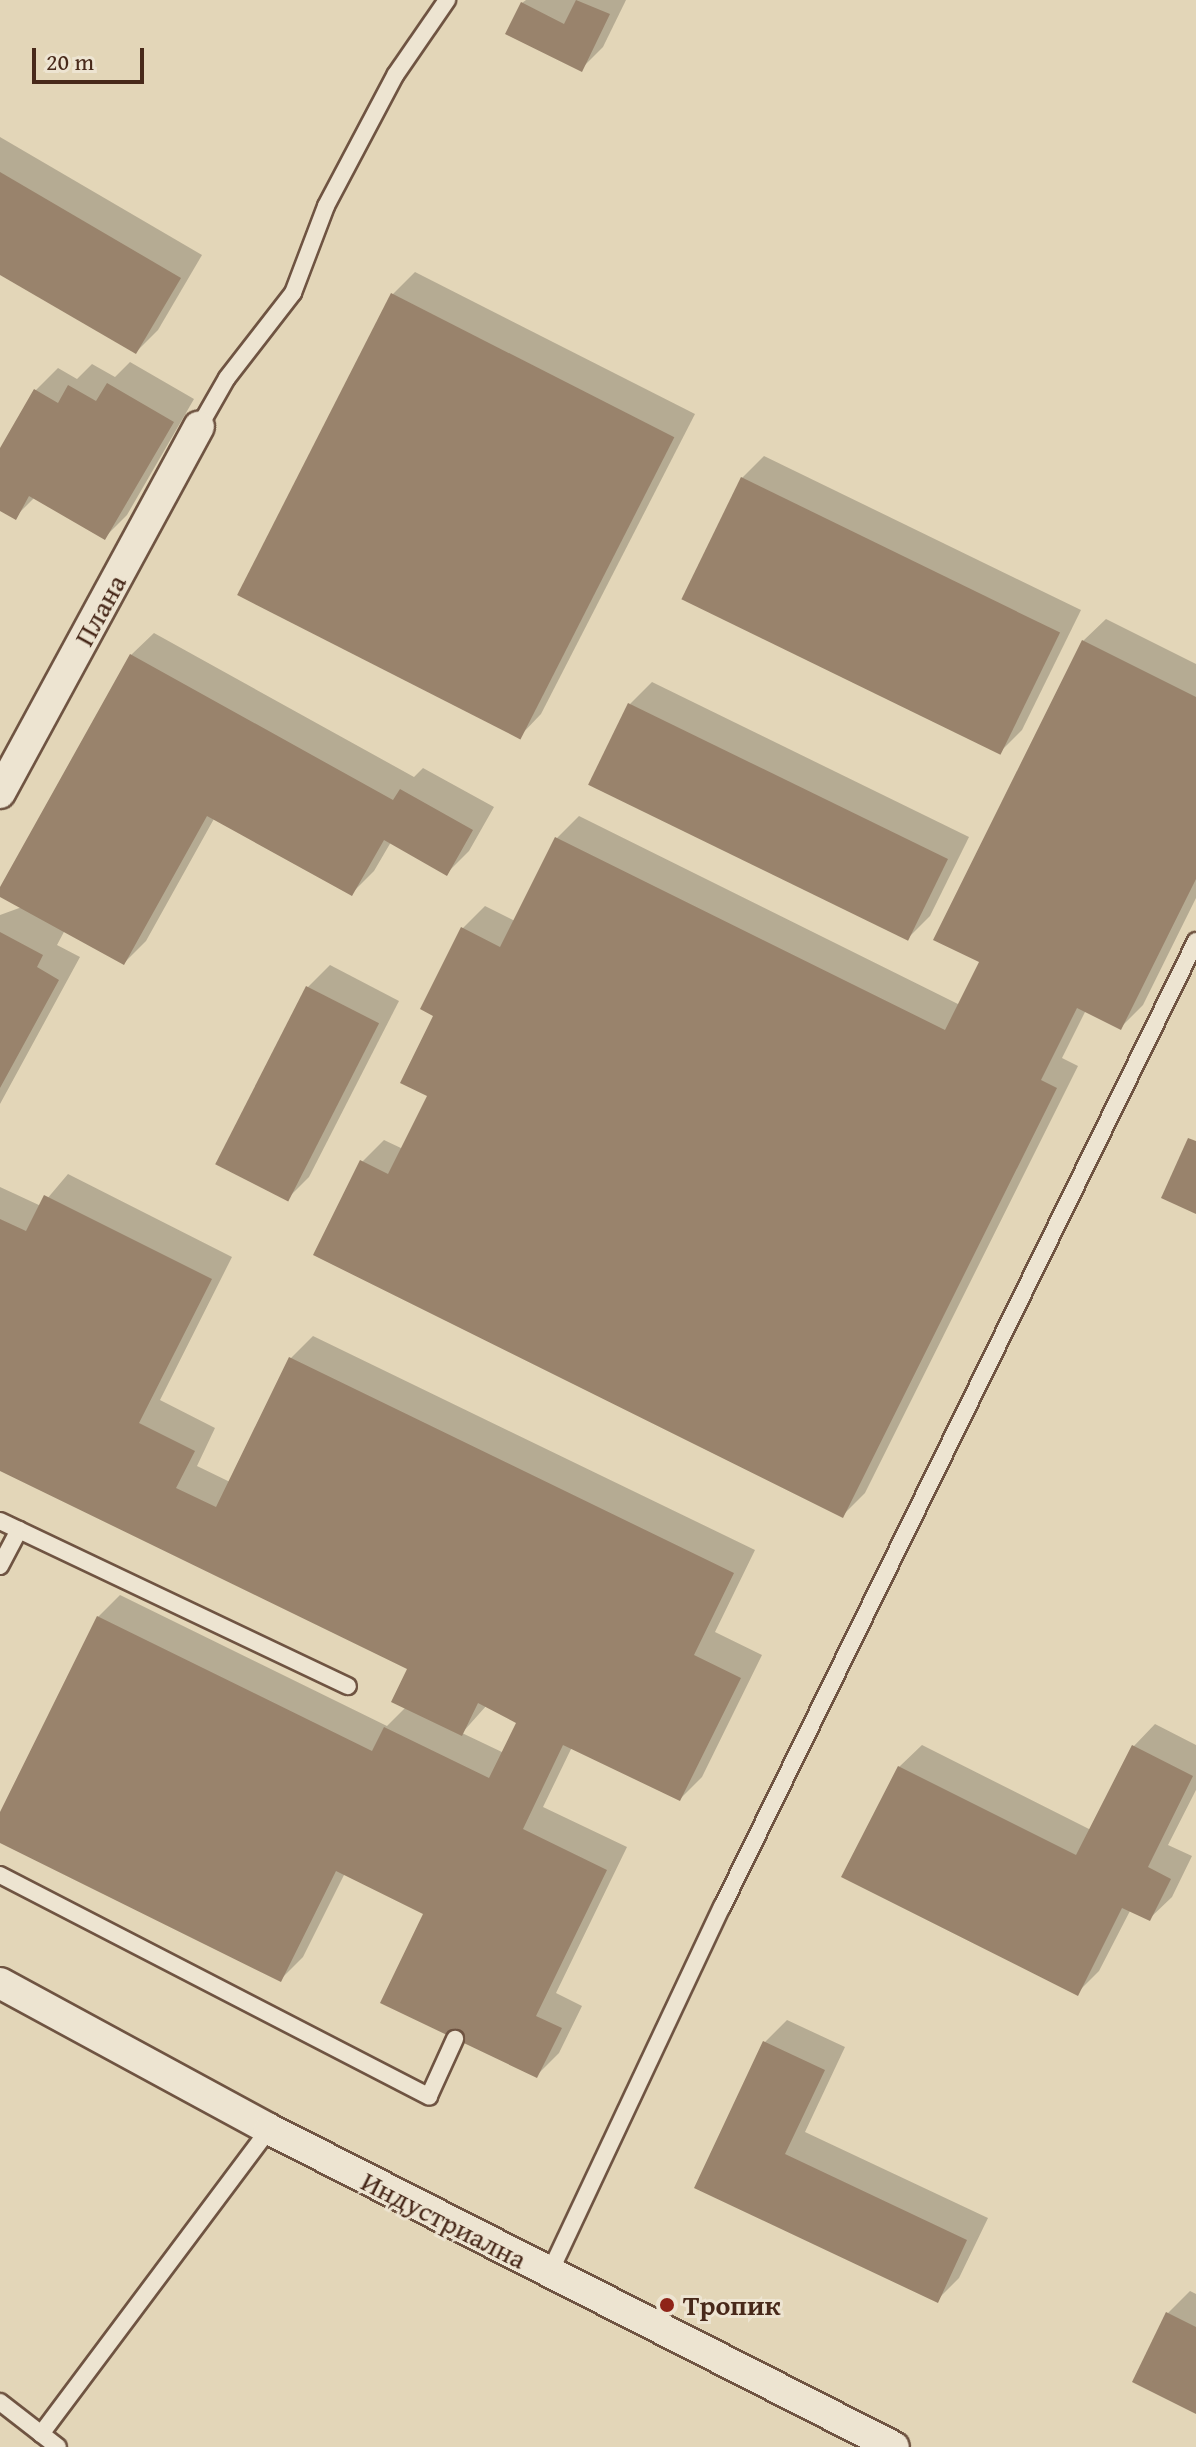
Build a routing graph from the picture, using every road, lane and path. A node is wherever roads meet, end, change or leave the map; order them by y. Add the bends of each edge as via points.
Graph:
1 (447, 0) edge
2 (199, 427) joint
3 (0, 793) edge
4 (1196, 941) edge
5 (0, 1521) edge
6 (19, 1530) junction
7 (0, 1566) edge
8 (348, 1686) dead end
9 (0, 1875) edge
10 (0, 1983) edge
11 (455, 2039) dead end
12 (269, 2129) junction
13 (549, 2274) junction
14 (0, 2402) edge
15 (41, 2434) junction
16 (58, 2447) edge
17 (894, 2447) edge

1 - 2 lane via 396,74 326,206 293,293 227,378
2 - 3 street, Плана
4 - 13 lane via 722,1907
5 - 6 lane
6 - 7 lane
6 - 8 lane
9 - 11 lane via 429,2096
10 - 12 street, Индустриална
12 - 13 street, Индустриална
12 - 15 lane
13 - 17 street, Индустриална
14 - 15 lane
15 - 16 lane

